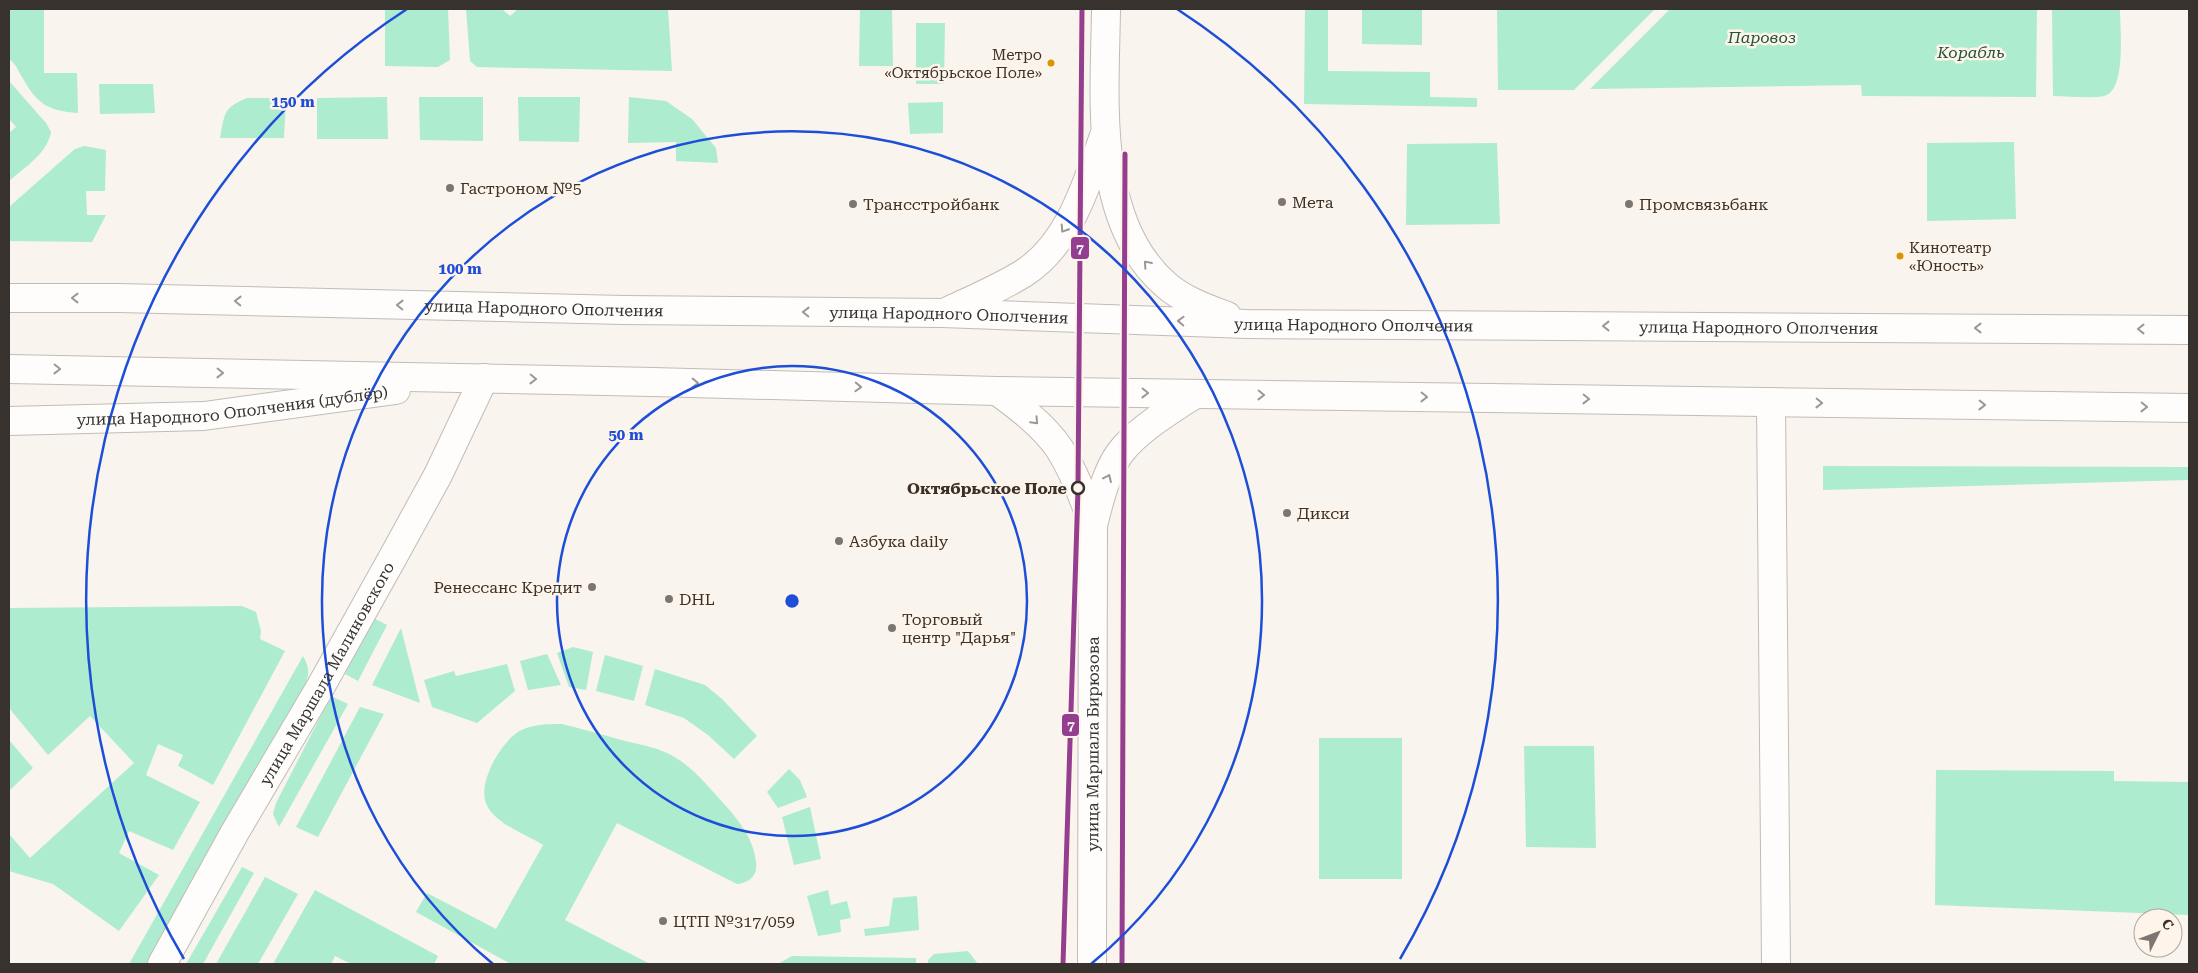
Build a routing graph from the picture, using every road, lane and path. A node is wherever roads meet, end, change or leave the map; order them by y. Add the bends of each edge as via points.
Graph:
1 (1106, 9) edge
2 (1104, 136) junction
3 (9, 298) edge
4 (942, 313) junction
5 (1247, 324) junction
6 (2189, 330) edge
7 (9, 369) edge
8 (484, 378) junction
9 (997, 391) junction
10 (1195, 394) junction
11 (1771, 402) junction
12 (2189, 408) edge
13 (9, 420) edge
14 (1093, 525) junction
15 (162, 964) edge
16 (1092, 964) edge
17 (1776, 964) edge

1 - 2 main road
2 -> 4 main road via 1077,209 1052,247 1025,272
5 -> 2 main road via 1196,305 1166,285 1137,252 1118,210
4 -> 3 main road, улица Народного Ополчения
5 -> 4 main road, улица Народного Ополчения
6 -> 5 main road, улица Народного Ополчения
7 -> 8 main road
8 -> 9 main road
8 - 13 main road, улица Народного Ополчения (дублёр) via 204,416
8 - 15 main road, улица Маршала Малиновского via 424,500
9 -> 10 main road
9 -> 14 main road, улица Маршала Бирюзова via 1028,415 1058,447 1081,489
10 -> 11 main road
14 -> 10 main road, улица Маршала Бирюзова via 1102,490 1120,453 1151,423
11 -> 12 main road
11 - 17 main road
14 - 16 main road, улица Маршала Бирюзова

